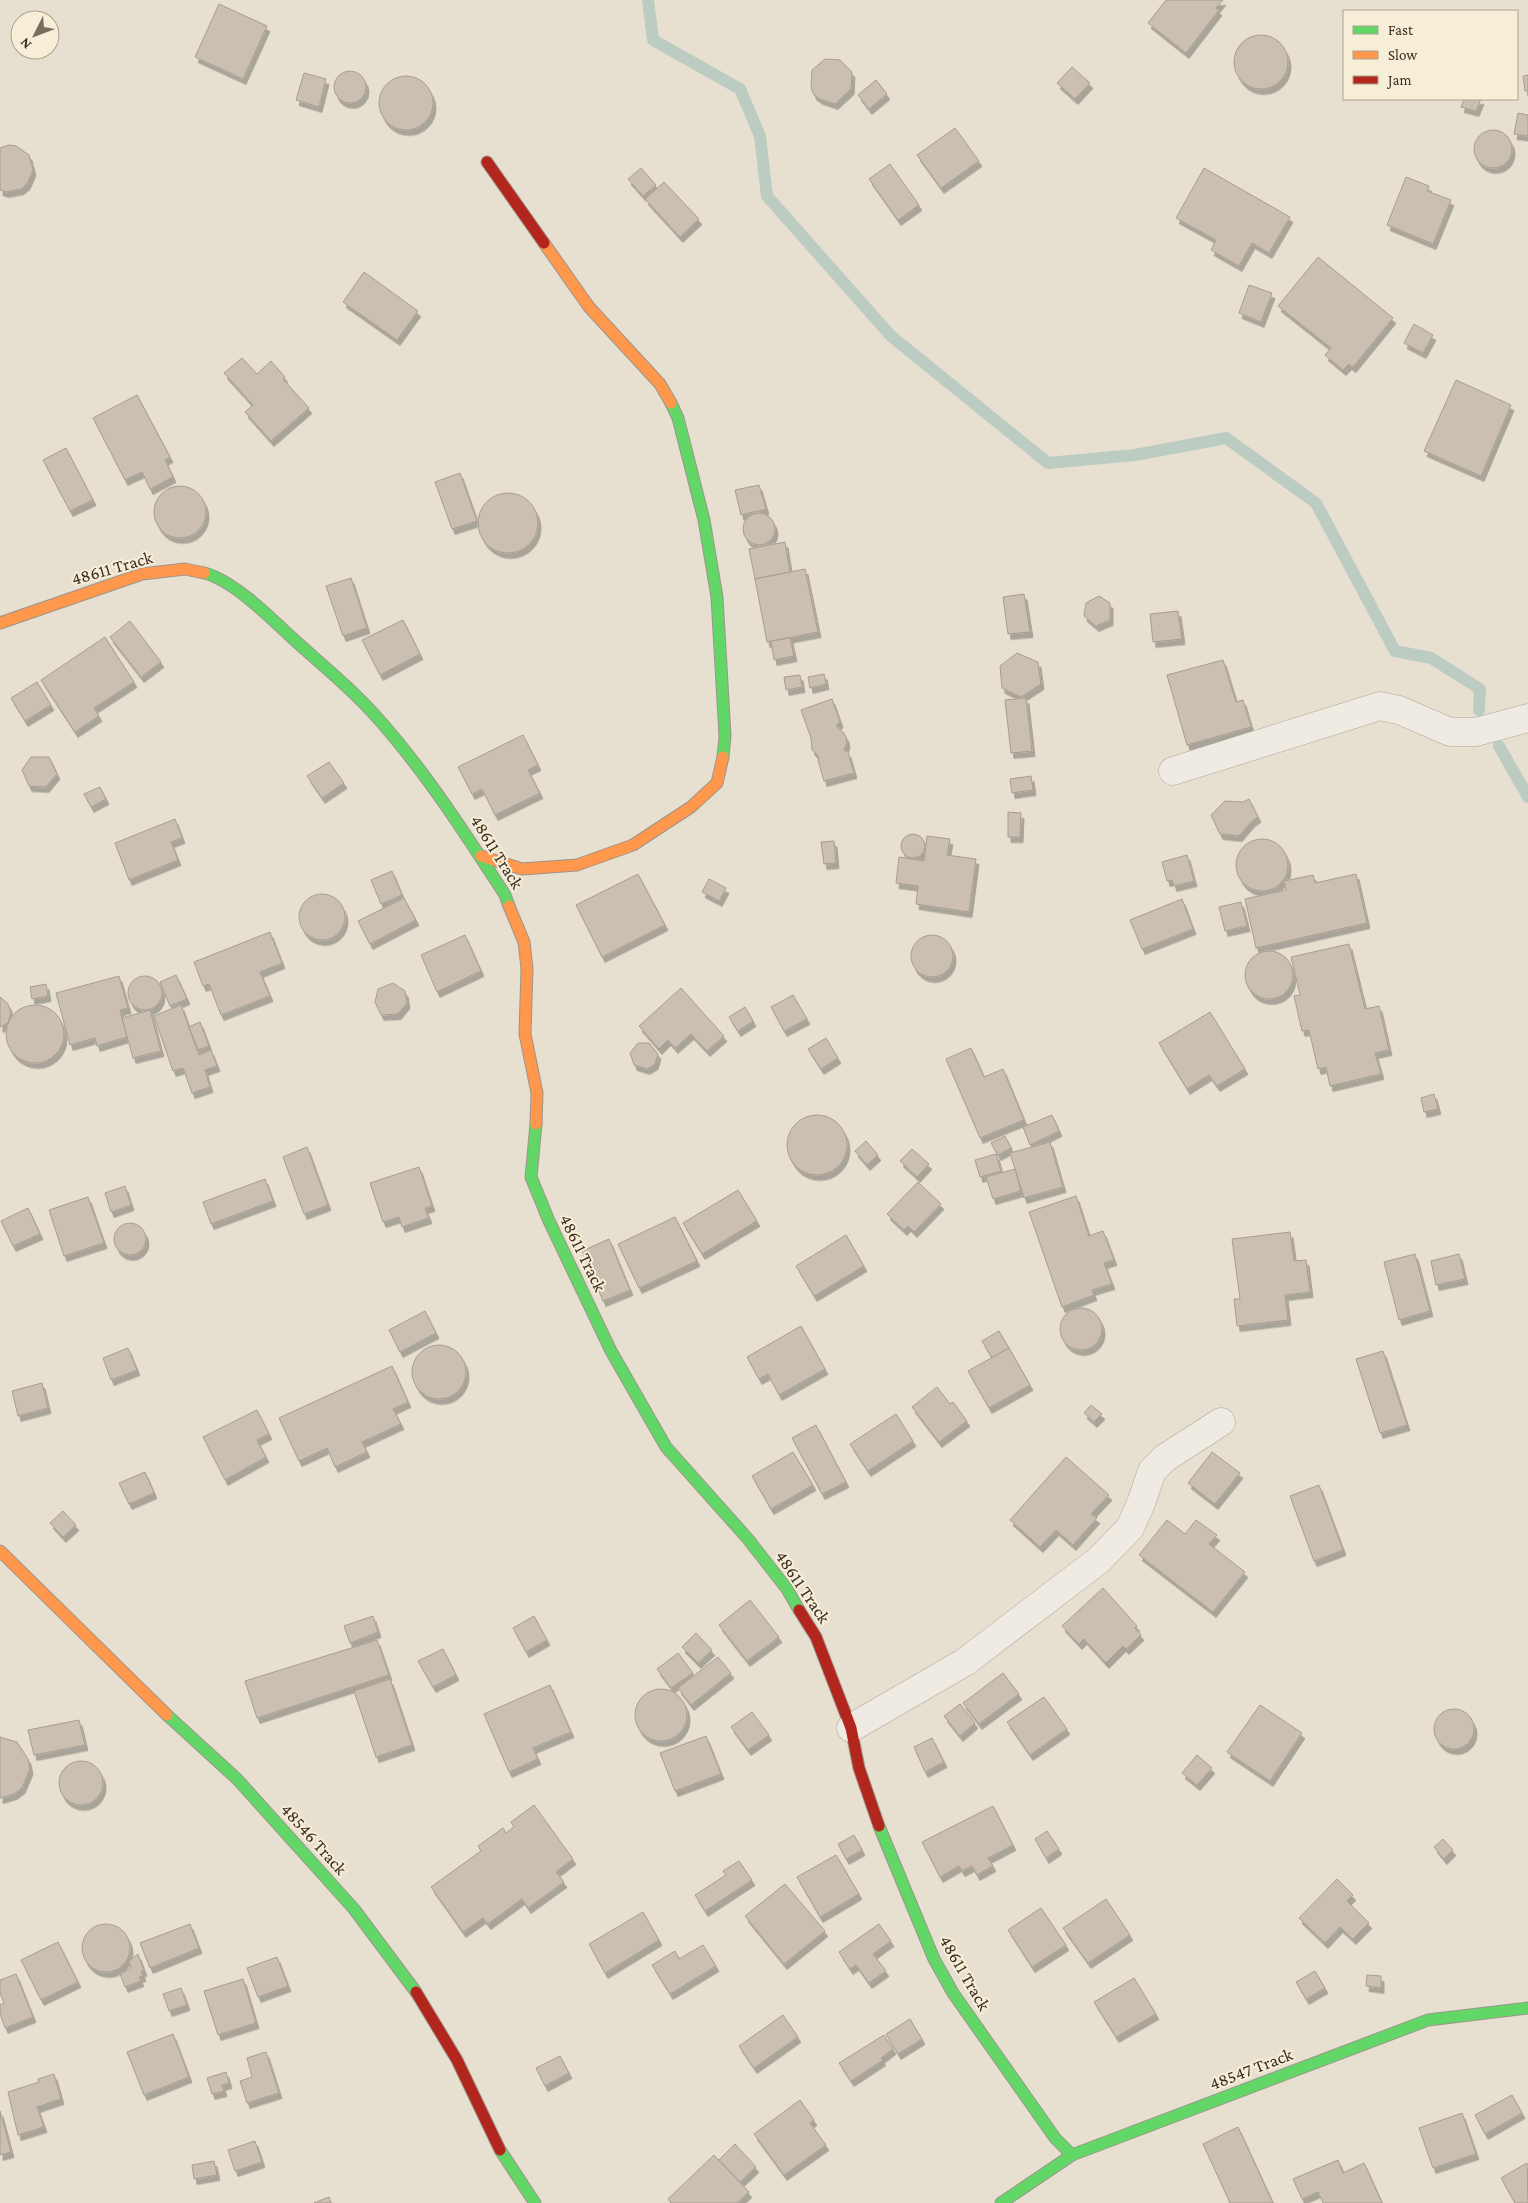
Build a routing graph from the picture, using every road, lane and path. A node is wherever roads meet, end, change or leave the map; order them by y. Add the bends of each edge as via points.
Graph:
1 (487, 162) dead end
2 (0, 623) edge
3 (1528, 718) edge
4 (1173, 771) dead end
5 (481, 856) junction
6 (1221, 1422) dead end
7 (0, 1551) edge
8 (851, 1728) junction
9 (1528, 2008) edge
10 (1072, 2155) junction
11 (535, 2203) edge
12 (1001, 2203) edge

1 - 5 street via 589,306 660,384 678,418 704,520 717,597 726,736 717,784 691,807 633,845 577,865 522,869
2 - 5 street, 48611 Track via 142,574 185,569 213,575 259,607 372,712 415,763
3 - 4 street via 1476,732 1450,732 1399,710 1380,706
5 - 8 street, 48611 Track via 505,895 524,942 528,968 526,1034 537,1093 531,1177 536,1194 611,1351 666,1447 719,1505 787,1589 816,1637
6 - 8 street via 1165,1458 1152,1471 1130,1528 1099,1560 966,1662
7 - 11 street, 48546 Track via 138,1688 237,1779 354,1909 424,2006 457,2060 501,2151
8 - 10 street, 48611 Track via 859,1768 874,1813 934,1959 952,1993 1055,2138
9 - 10 street, 48547 Track via 1428,2020
10 - 12 street, 48547 Track

